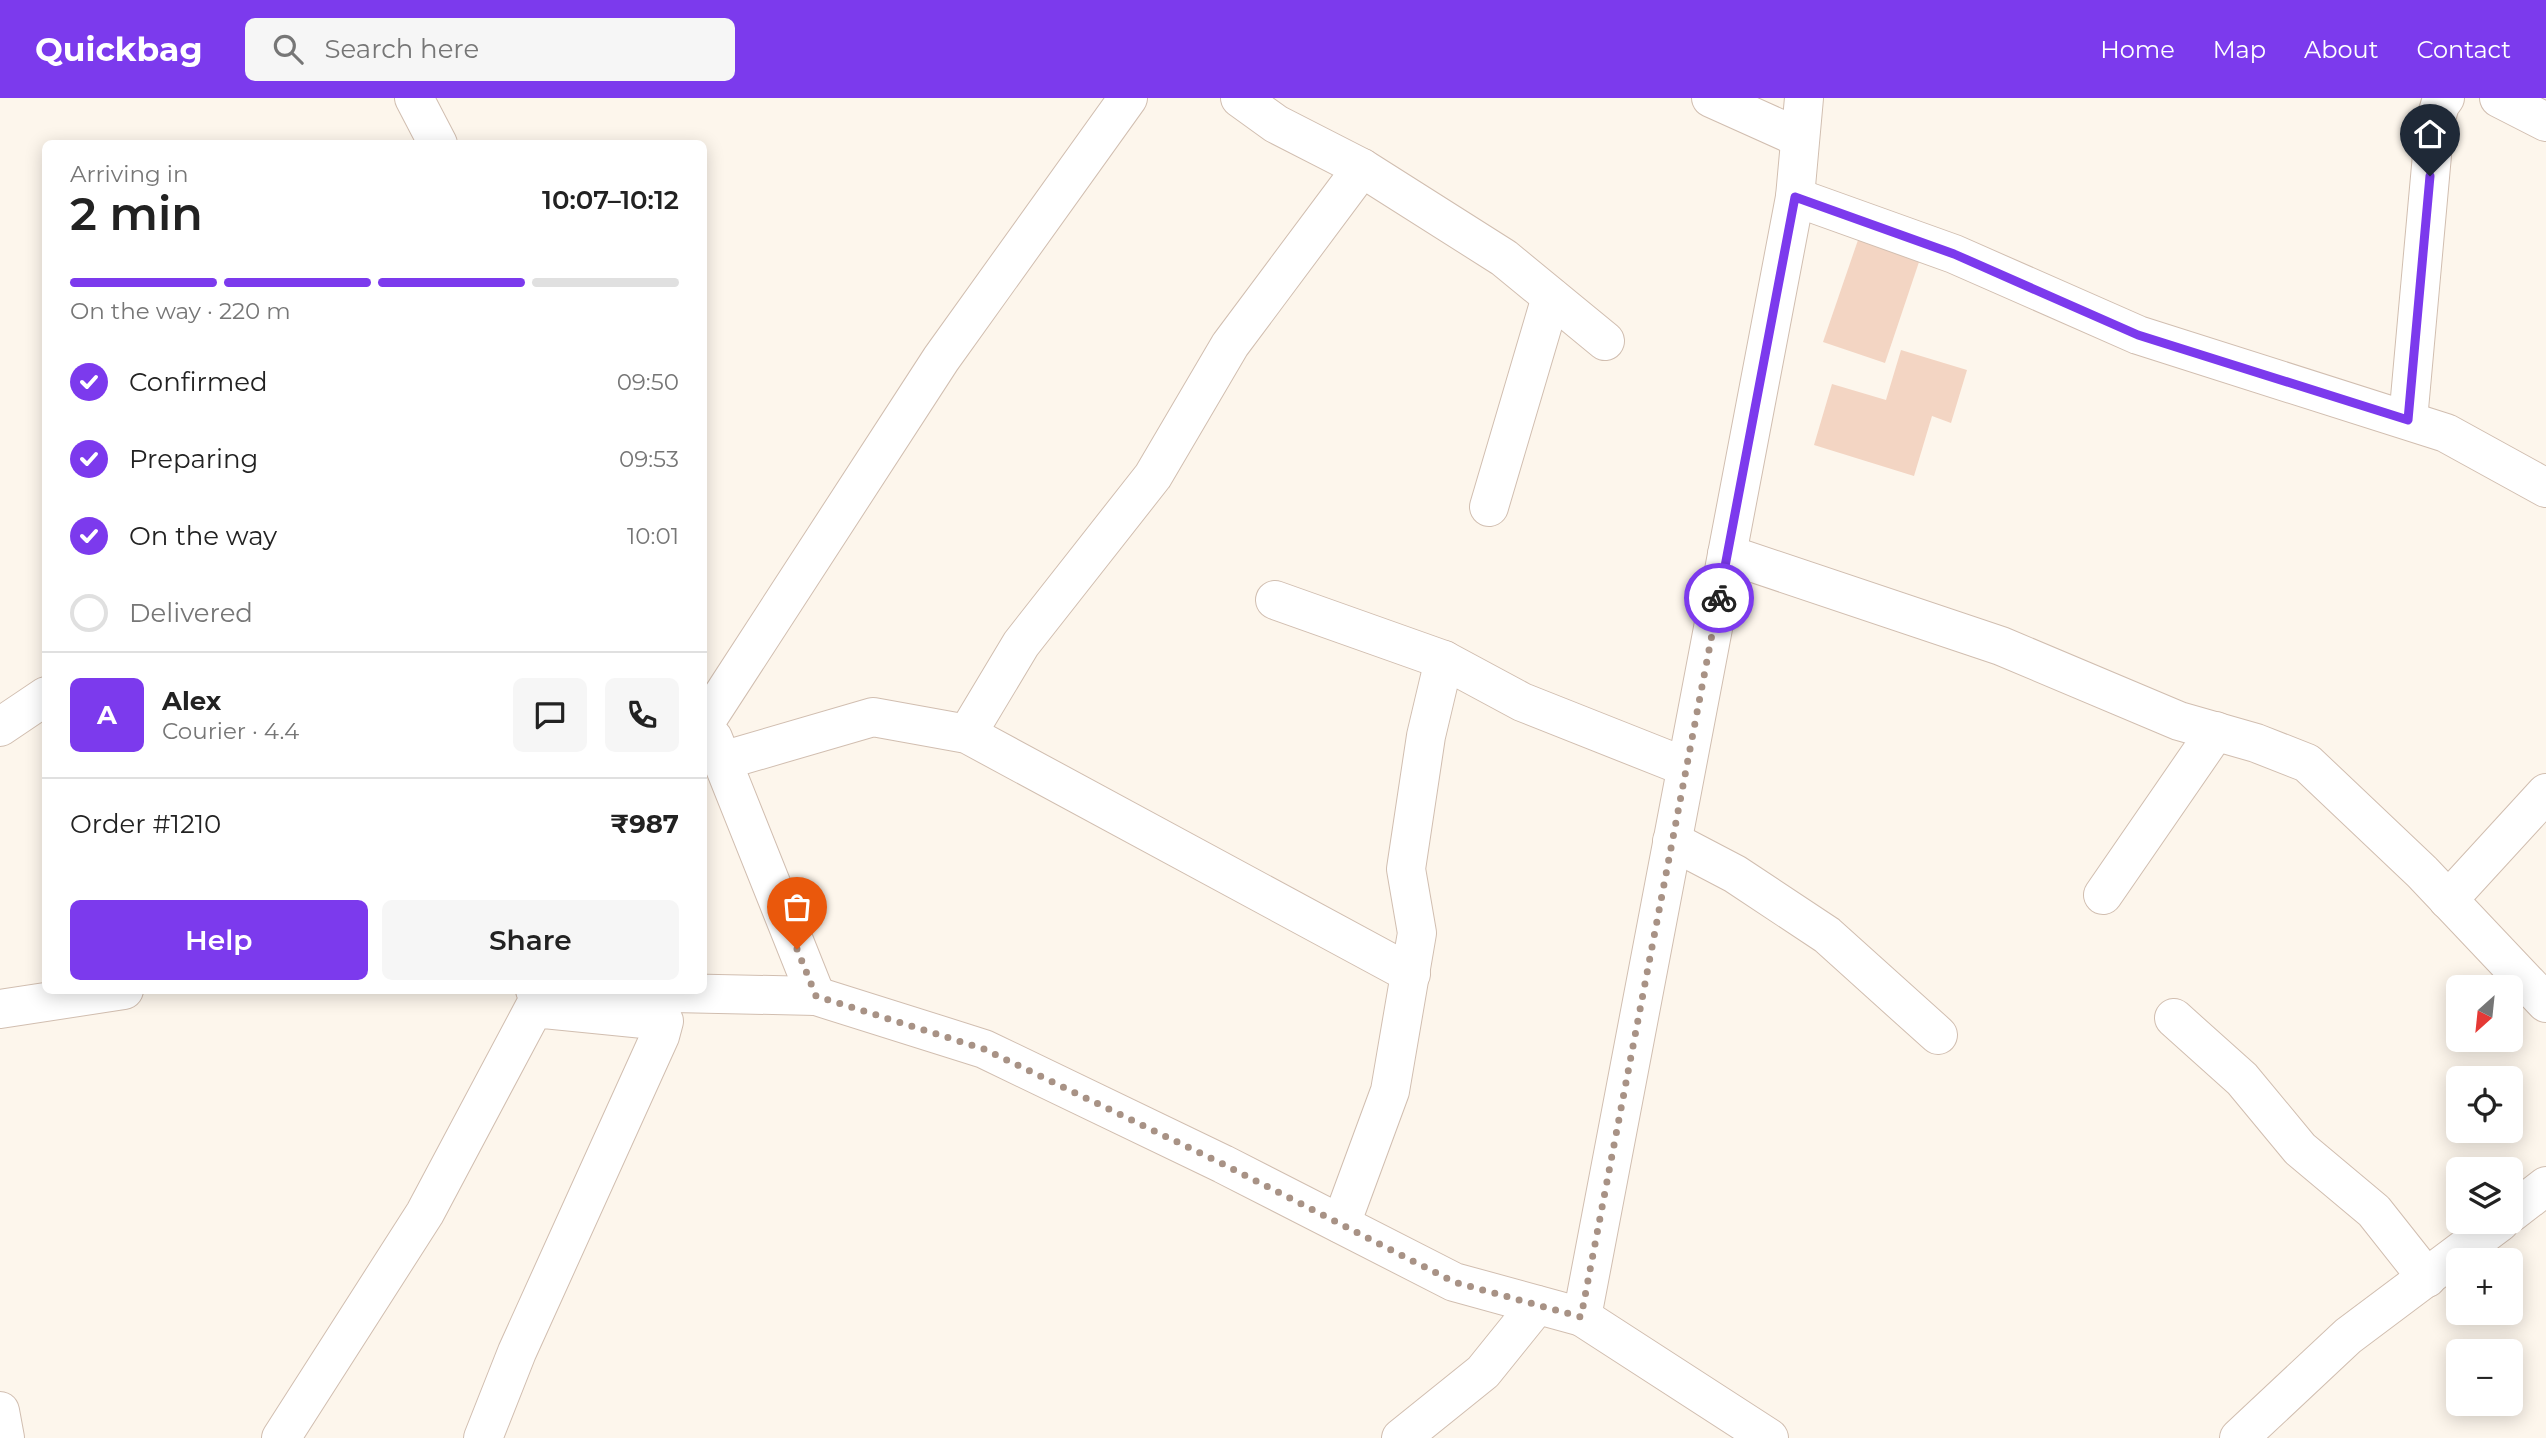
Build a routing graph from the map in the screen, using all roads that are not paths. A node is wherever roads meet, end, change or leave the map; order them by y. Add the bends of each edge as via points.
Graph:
1 (414, 98) edge
2 (1128, 98) edge
3 (1240, 98) edge
4 (1711, 98) edge
5 (1804, 98) edge
6 (2445, 98) edge
7 (2499, 98) edge
8 (2546, 122) edge
9 (1800, 138) junction
10 (436, 140) edge
11 (1363, 168) junction
12 (1795, 197) junction
13 (1551, 297) junction
14 (1605, 341) dead end
15 (2408, 420) junction
16 (2546, 488) edge
17 (1489, 507) dead end
18 (1727, 554) junction
19 (1275, 600) dead end
20 (1444, 660) junction
21 (42, 699) edge
22 (707, 715) edge
23 (707, 723) edge
24 (0, 727) edge
25 (2216, 731) junction
26 (967, 734) junction
27 (722, 761) junction
28 (1686, 767) junction
29 (2546, 793) edge
30 (1672, 841) junction
31 (2102, 895) dead end
32 (2448, 900) junction
33 (1411, 974) junction
34 (98, 994) edge
35 (707, 994) edge
36 (816, 996) junction
37 (2546, 1003) edge
38 (0, 1009) edge
39 (2174, 1018) dead end
40 (1938, 1035) dead end
41 (2546, 1186) edge
42 (2523, 1204) edge
43 (1341, 1224) junction
44 (2484, 1234) edge
45 (2427, 1278) junction
46 (1536, 1305) junction
47 (1581, 1317) junction
48 (0, 1410) edge
49 (5, 1438) edge
50 (282, 1438) edge
51 (483, 1438) edge
52 (1401, 1438) edge
53 (1769, 1438) edge
54 (2239, 1438) edge

1 - 10 street
2 - 22 street via 941,359
3 - 11 street via 1276,124
4 - 9 street
5 - 9 street
6 - 15 street via 2435,122
7 - 8 street
9 - 12 street
11 - 13 street via 1504,258
11 - 26 street via 1230,345 1153,476 1021,644
12 - 15 street via 1954,254 2138,335
12 - 18 street
13 - 14 street
13 - 17 street
15 - 16 street via 2446,433
18 - 25 street via 2001,646 2179,721
18 - 28 street
19 - 20 street
20 - 28 street via 1522,702
20 - 33 street via 1426,736 1406,869 1417,933
21 - 24 street
23 - 27 street
25 - 31 street
25 - 32 street via 2307,763
26 - 27 street via 873,717
26 - 33 street
27 - 36 street
28 - 30 street
29 - 32 street
30 - 40 street via 1735,874 1827,935
30 - 47 street
32 - 37 street
33 - 43 street via 1390,1091
34 - 38 street
35 - 36 street
36 - 43 street via 984,1049
39 - 45 street via 2242,1079 2300,1149 2374,1211
41 - 42 street
43 - 46 street via 1454,1282
44 - 45 street
45 - 54 street via 2348,1336
46 - 47 street
46 - 52 street via 1483,1372
47 - 53 street
48 - 49 street
50 - 51 street via 425,1213 534,1008 664,1021

